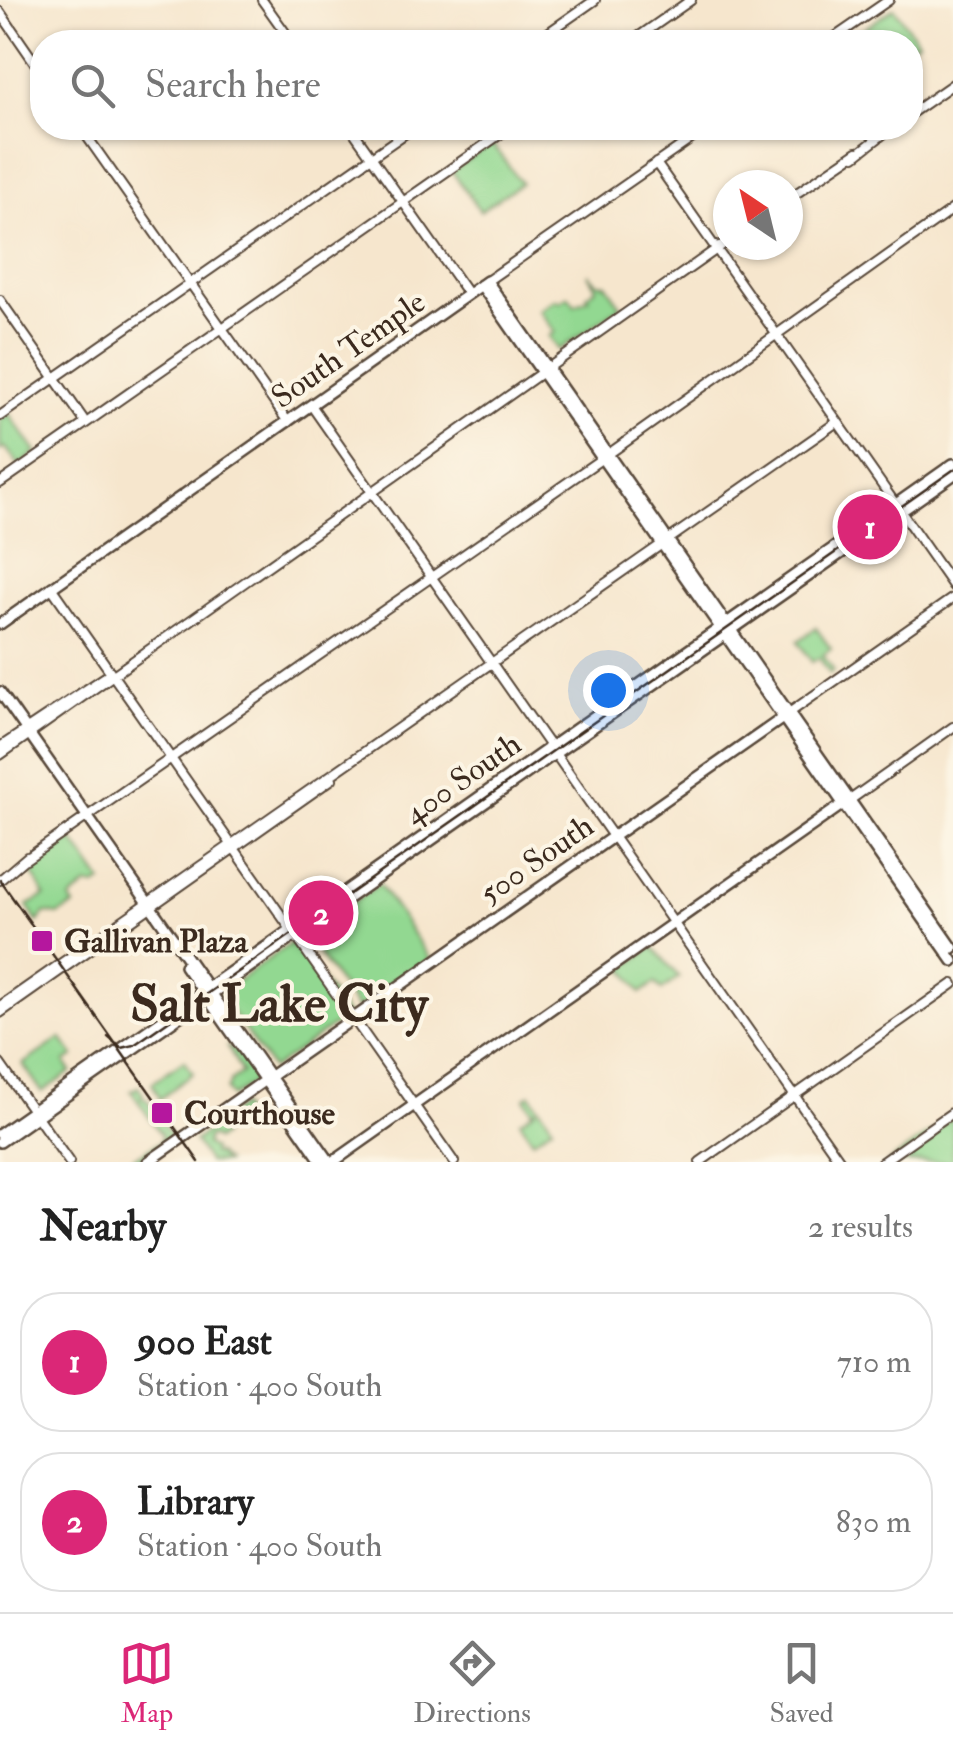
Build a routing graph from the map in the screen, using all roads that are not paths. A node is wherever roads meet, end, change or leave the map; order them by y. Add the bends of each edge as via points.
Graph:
1 (262, 0) edge
2 (595, 0) edge
3 (692, 0) edge
4 (889, 0) edge
5 (0, 12) edge
6 (283, 30) edge
7 (551, 30) edge
8 (648, 30) edge
9 (845, 30) edge
10 (30, 55) edge
11 (953, 84) edge
12 (923, 105) edge
13 (89, 140) edge
14 (360, 140) edge
15 (395, 140) edge
16 (492, 140) edge
17 (689, 140) edge
18 (874, 140) edge
19 (857, 152) junction
20 (372, 156) junction
21 (656, 163) junction
22 (826, 172) junction
23 (803, 188) edge
24 (403, 202) junction
25 (953, 212) edge
26 (713, 243) edge
27 (713, 252) edge
28 (725, 260) edge
29 (484, 283) junction
30 (191, 284) junction
31 (468, 294) junction
32 (0, 300) edge
33 (222, 328) junction
34 (777, 336) junction
35 (544, 370) junction
36 (54, 378) junction
37 (312, 405) junction
38 (0, 416) edge
39 (288, 422) junction
40 (838, 422) junction
41 (86, 423) junction
42 (605, 457) junction
43 (953, 464) edge
44 (953, 476) edge
45 (0, 483) edge
46 (371, 492) junction
47 (898, 508) junction
48 (665, 542) junction
49 (432, 578) junction
50 (953, 586) edge
51 (52, 587) junction
52 (953, 598) edge
53 (0, 622) edge
54 (725, 629) junction
55 (492, 664) junction
56 (112, 673) junction
57 (0, 692) edge
58 (0, 702) edge
59 (786, 715) junction
60 (953, 727) edge
61 (26, 734) junction
62 (553, 750) junction
63 (0, 751) edge
64 (172, 759) junction
65 (846, 802) junction
66 (86, 819) junction
67 (613, 836) junction
68 (50, 843) junction
69 (234, 846) junction
70 (26, 859) junction
71 (0, 880) edge
72 (906, 888) junction
73 (146, 907) junction
74 (674, 923) junction
75 (294, 932) junction
76 (101, 939) junction
77 (953, 948) edge
78 (953, 961) edge
79 (58, 969) dead end
80 (953, 984) edge
81 (207, 993) junction
82 (0, 1009) edge
83 (354, 1019) junction
84 (0, 1064) edge
85 (267, 1079) junction
86 (794, 1095) junction
87 (414, 1105) junction
88 (953, 1112) edge
89 (35, 1114) junction
90 (0, 1134) edge
91 (0, 1142) edge
92 (69, 1162) edge
93 (148, 1162) edge
94 (322, 1162) edge
95 (331, 1162) edge
96 (454, 1162) edge
97 (700, 1162) edge
98 (841, 1162) edge
99 (882, 1162) edge

1 - 6 street
2 - 7 street
3 - 8 street
4 - 9 street
5 - 10 street
11 - 12 street
13 - 30 street
14 - 20 street
15 - 20 street
16 - 24 street
17 - 21 street, South Temple
18 - 19 street
19 - 22 street
19 - 22 street
20 - 24 street
20 - 30 street
21 - 26 street
21 - 29 street, South Temple
22 - 23 street
24 - 31 street
24 - 33 street
25 - 34 street
27 - 35 street
28 - 34 street
29 - 31 main road, South Temple
29 - 35 main road
30 - 33 street
30 - 36 street
31 - 37 main road, South Temple
32 - 36 street
33 - 39 street
33 - 41 street
34 - 40 street
34 - 42 street
35 - 42 main road
35 - 46 street
36 - 38 street
36 - 41 street
37 - 39 main road, South Temple
37 - 46 street
39 - 51 main road, South Temple
40 - 47 street
40 - 48 street
41 - 45 street
42 - 48 main road
42 - 49 street
43 - 47 main road, 400 South
44 - 47 main road, 400 South
46 - 49 street
46 - 56 street
47 - 50 street
47 - 54 main road, 400 South
48 - 54 main road
48 - 55 street
49 - 55 street
49 - 64 street
51 - 53 main road, South Temple
51 - 56 street
52 - 59 street, 500 South
54 - 59 main road
54 - 62 main road, 400 South
55 - 62 street
55 - 69 street
56 - 61 street
56 - 64 street
57 - 61 main road
58 - 61 main road
59 - 65 main road
59 - 67 main road, 500 South
60 - 65 street
61 - 63 street
61 - 66 main road
62 - 67 street
62 - 75 main road, 400 South
64 - 66 street
64 - 69 street
65 - 72 main road
65 - 72 main road
65 - 74 main road
66 - 68 street
66 - 73 main road
67 - 74 street
67 - 83 main road, 500 South
68 - 70 street
68 - 70 street
69 - 73 street
69 - 75 street
70 - 71 street
72 - 77 main road
72 - 78 main road
73 - 76 street
73 - 81 main road
74 - 86 street
74 - 87 main road
75 - 81 main road, 400 South
75 - 83 street
76 - 79 street
76 - 82 street
80 - 86 street
81 - 85 main road
81 - 89 main road, 400 South
83 - 85 main road, 500 South
83 - 87 street
84 - 89 street
85 - 93 main road, 500 South
85 - 94 main road
85 - 95 main road
86 - 97 street
86 - 98 street
87 - 95 main road
87 - 96 street
88 - 99 street
89 - 90 main road, 400 South
89 - 91 main road, 400 South
89 - 92 street

